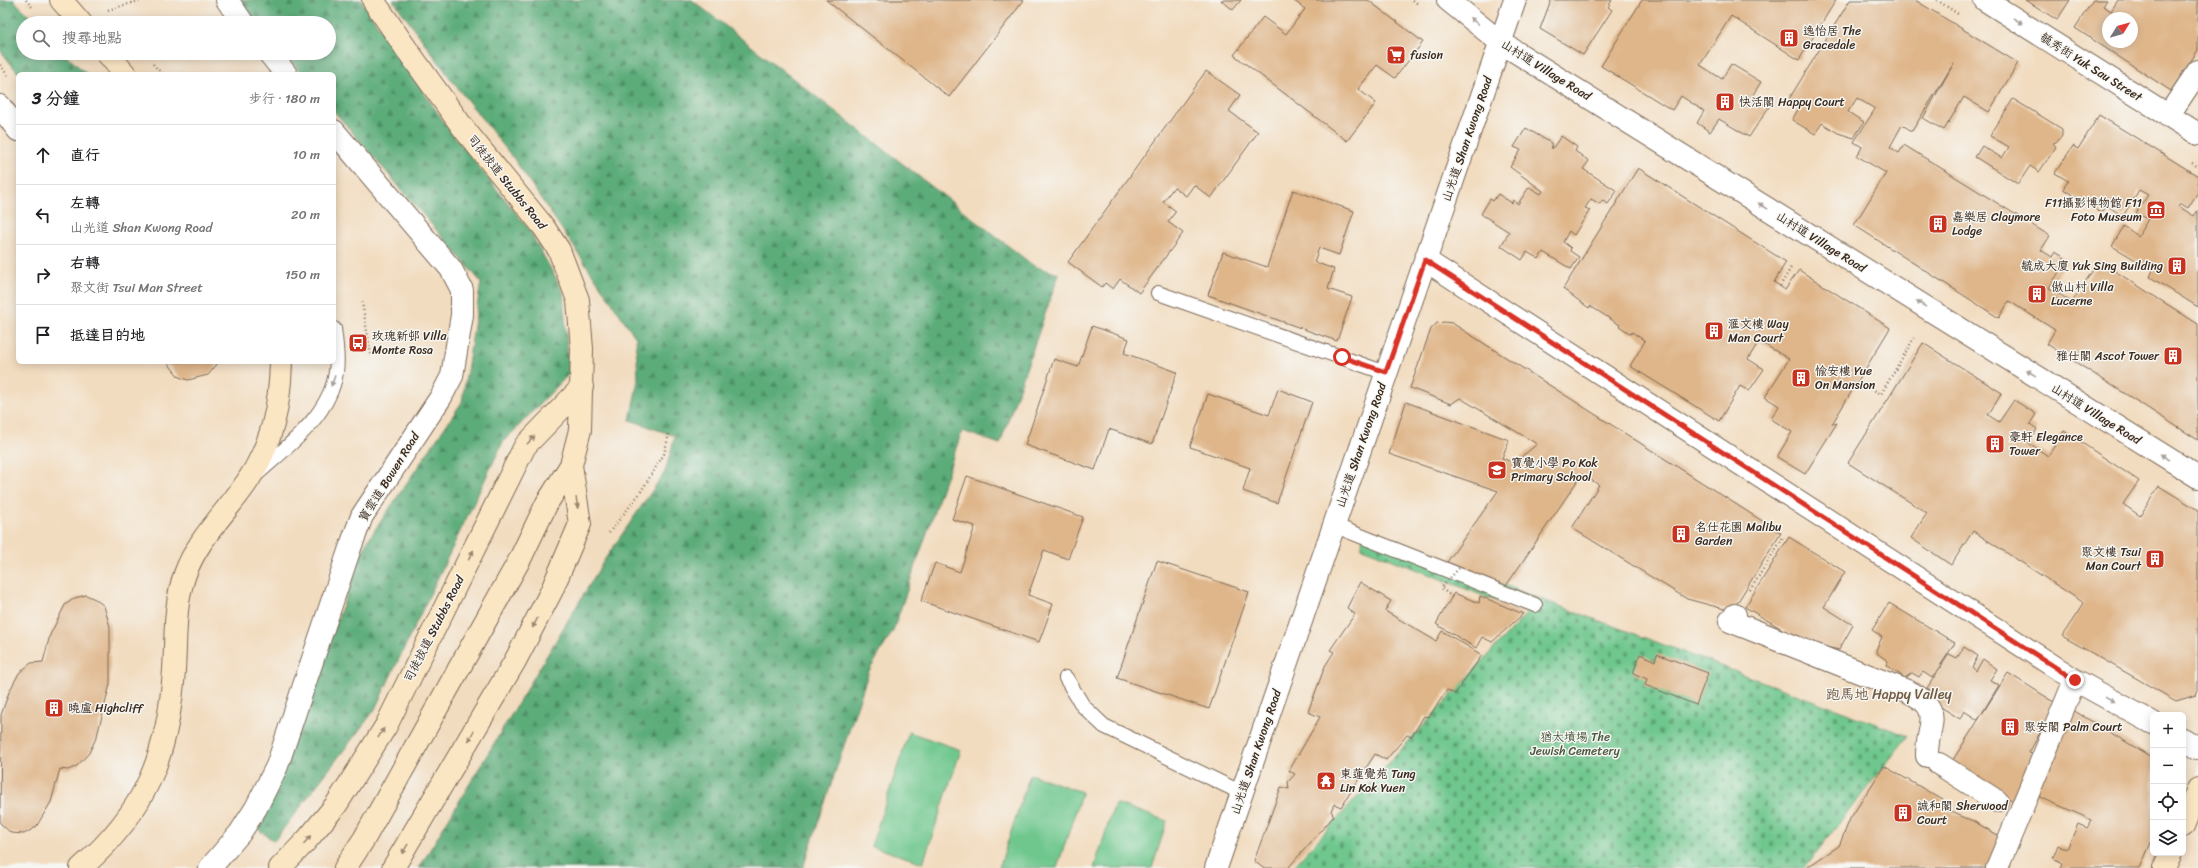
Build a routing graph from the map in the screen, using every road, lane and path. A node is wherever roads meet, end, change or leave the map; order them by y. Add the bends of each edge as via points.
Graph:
1 (61, 0) edge
2 (142, 0) edge
3 (227, 0) edge
4 (373, 0) edge
5 (1448, 0) edge
6 (1514, 0) edge
7 (1985, 0) edge
8 (103, 11) dead end
9 (75, 16) edge
10 (238, 16) edge
11 (1500, 42) junction
12 (113, 60) edge
13 (274, 60) edge
14 (2198, 71) edge
15 (123, 72) edge
16 (284, 72) edge
17 (0, 106) edge
18 (2168, 116) junction
19 (16, 127) edge
20 (336, 132) edge
21 (2198, 134) edge
22 (1425, 260) junction
23 (1792, 266) dead end
24 (1780, 286) dead end
25 (1158, 293) dead end
26 (362, 302) dead end
27 (1914, 338) dead end
28 (370, 355) dead end
29 (281, 364) edge
30 (336, 364) edge
31 (1386, 372) junction
32 (1857, 381) dead end
33 (582, 386) junction
34 (571, 465) junction
35 (2198, 478) edge
36 (247, 482) junction
37 (1333, 525) junction
38 (1784, 536) dead end
39 (1460, 567) dead end
40 (1452, 597) dead end
41 (1535, 605) dead end
42 (1735, 614) joint
43 (1066, 678) dead end
44 (2075, 680) junction
45 (2150, 721) edge
46 (2186, 741) edge
47 (2198, 748) edge
48 (2198, 789) edge
49 (1242, 793) junction
50 (1997, 801) dead end
51 (2189, 821) edge
52 (2170, 856) edge
53 (81, 868) edge
54 (210, 868) edge
55 (280, 868) edge
56 (345, 868) edge
57 (393, 868) edge
58 (1216, 868) edge
59 (1997, 868) edge
60 (2164, 868) edge

1 - 9 main road
2 - 8 path
3 - 10 street
4 - 33 main road, 司徒拔道 Stubbs Road via 464,129 543,226 559,250 578,300
11 -> 5 street, 山村道 Village Road
6 - 11 street, 山光道 Shan Kwong Road
7 -> 18 street, 毓秀街 Yuk Sau Street
11 - 22 street, 山光道 Shan Kwong Road
35 -> 11 street, 山村道 Village Road
12 - 15 main road
13 - 16 street
14 - 18 street
17 - 19 street
18 - 21 street, 毓秀街 Yuk Sau Street
20 - 54 street, 寶雲道 Bowen Road via 451,269 462,290 462,315 452,376 441,397 362,516 277,766 256,808
22 - 31 street, 山光道 Shan Kwong Road
22 - 44 street
23 - 24 path
25 - 31 lane
26 - 28 path
27 - 32 path via 1880,394
29 - 36 main road via 280,391 275,418 264,452
30 -> 36 lane via 336,373 325,404 295,440
31 - 37 street, 山光道 Shan Kwong Road
33 - 34 main road, 司徒拔道 Stubbs Road via 580,430
55 -> 33 main road, 司徒拔道 Stubbs Road via 336,805 386,726 524,446
34 - 56 main road via 547,502 520,559 364,839
34 -> 57 main road, 司徒拔道 Stubbs Road via 580,524 551,592 515,661
36 - 53 main road via 211,528 184,576 176,623 171,696 164,734 146,791 120,831
37 - 41 lane
37 - 49 street, 山光道 Shan Kwong Road
38 - 42 path
39 - 40 path, bridge via 1441,588
42 - 50 street via 1730,621 1919,698 1928,706 1933,719 1927,746 1933,760
43 - 49 lane via 1083,706 1104,726
44 -> 45 street
44 - 59 street
46 - 47 street
48 - 51 main road
49 - 58 street, 山光道 Shan Kwong Road
52 - 60 main road

